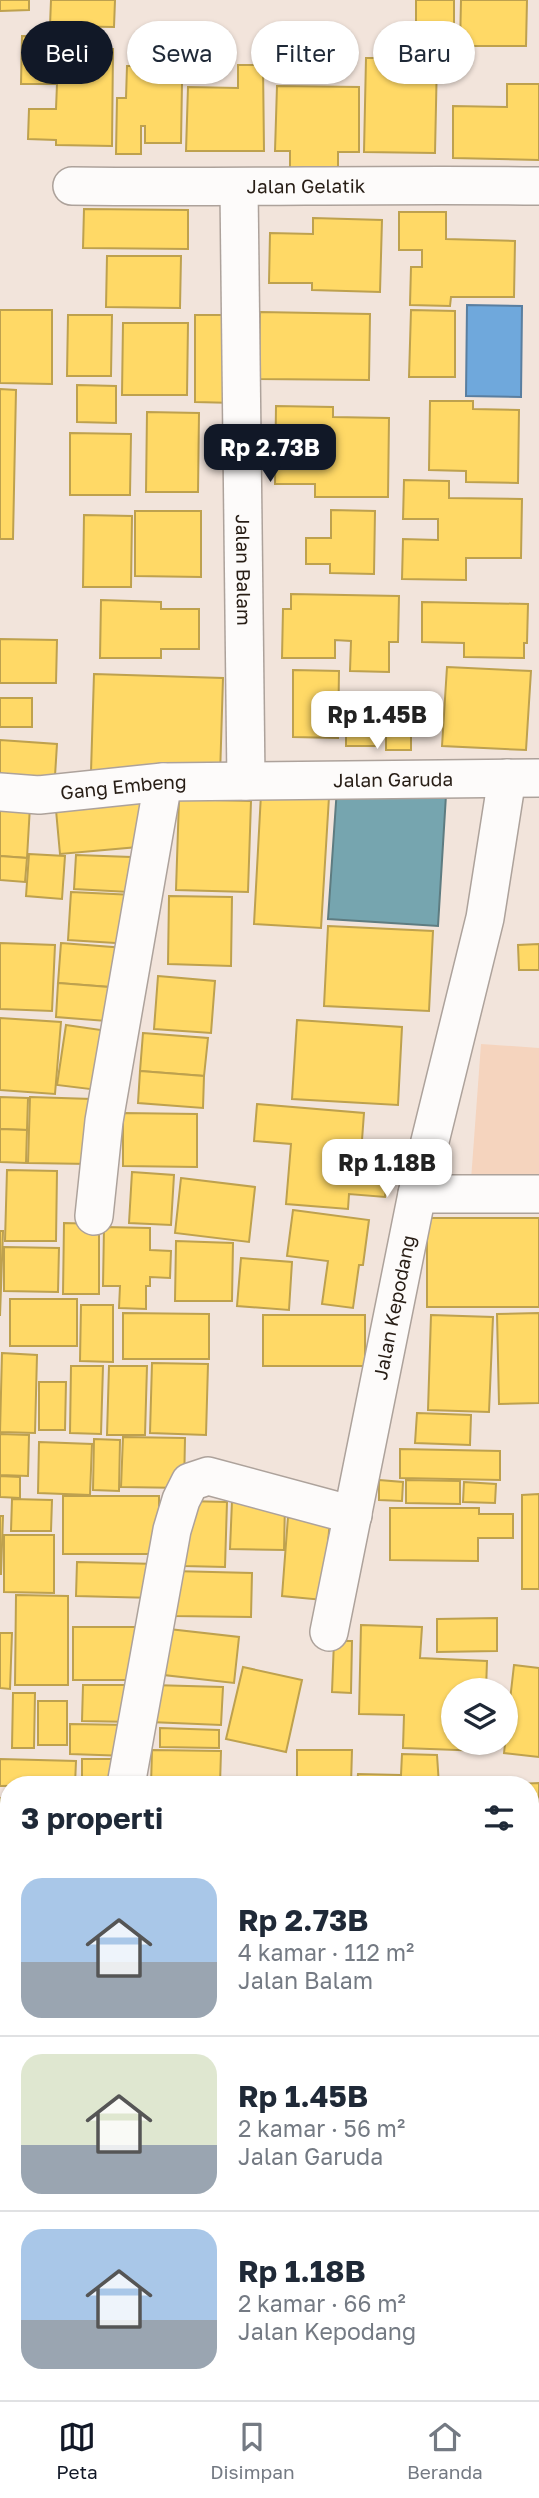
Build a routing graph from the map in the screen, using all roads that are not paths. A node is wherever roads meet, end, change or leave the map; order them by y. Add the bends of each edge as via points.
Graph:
1 (72, 186) dead end
2 (539, 186) edge
3 (239, 188) junction
4 (523, 778) edge
5 (246, 781) junction
6 (163, 782) junction
7 (0, 792) edge
8 (417, 1194) junction
9 (539, 1194) edge
10 (94, 1216) dead end
11 (353, 1515) junction
12 (329, 1632) dead end
13 (128, 1776) edge

1 - 3 street, Jalan Gelatik
2 - 3 street, Jalan Gelatik via 346,183
3 - 5 street, Jalan Balam
4 - 5 street, Jalan Garuda
4 - 8 street, Jalan Kepodang
5 - 6 street, Gang Embeng
6 - 7 street, Gang Embeng via 39,795
6 - 10 street via 104,1121
8 - 9 street
8 - 11 street, Jalan Kepodang
11 - 12 street, Jalan Kepodang
11 - 13 street via 208,1476 190,1482 172,1530

